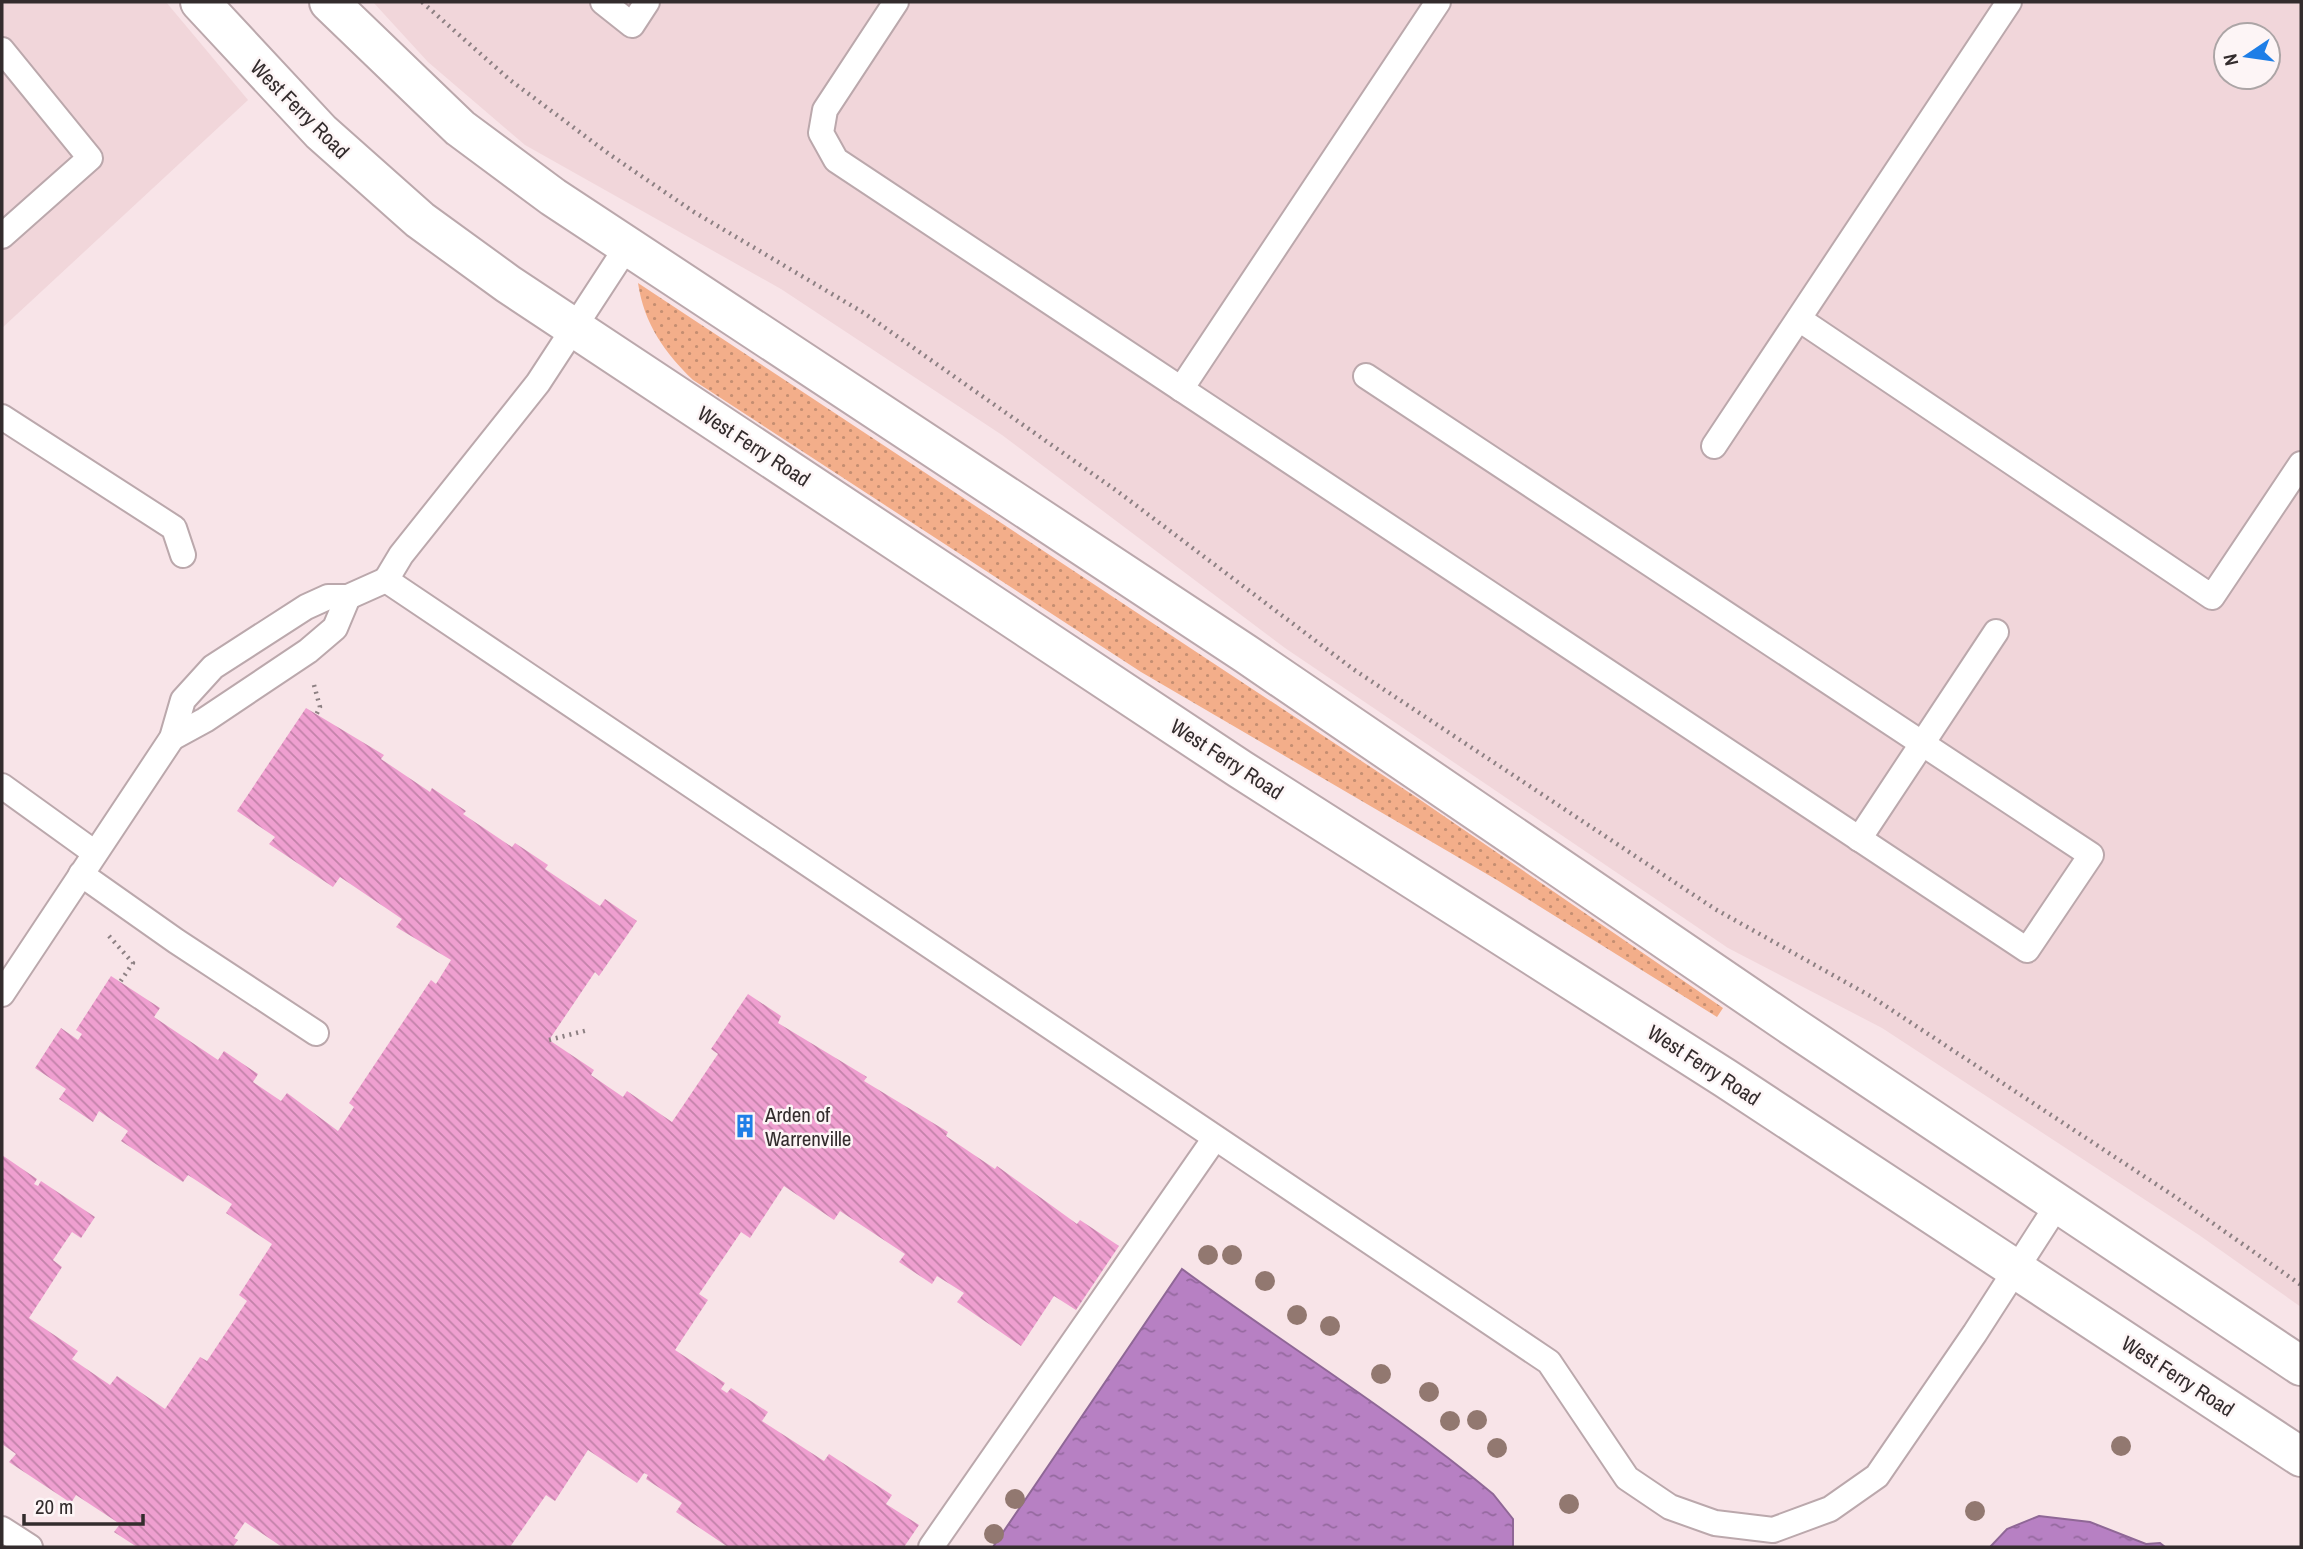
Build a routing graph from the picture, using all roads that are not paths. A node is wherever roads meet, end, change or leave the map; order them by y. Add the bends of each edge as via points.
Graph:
1 (200, 2) edge
2 (329, 2) edge
3 (603, 2) edge
4 (647, 2) edge
5 (896, 2) edge
6 (1438, 2) edge
7 (2009, 2) edge
8 (2, 50) edge
9 (2, 236) edge
10 (628, 245) junction
11 (1798, 319) junction
12 (574, 326) junction
13 (1366, 376) dead end
14 (1181, 390) junction
15 (2, 417) edge
16 (1714, 446) dead end
17 (2301, 464) edge
18 (183, 555) dead end
19 (386, 580) junction
20 (348, 597) junction
21 (1996, 632) dead end
22 (172, 738) junction
23 (1922, 744) junction
24 (2, 786) edge
25 (1859, 839) junction
26 (95, 853) junction
27 (81, 874) junction
28 (2, 993) edge
29 (316, 1033) dead end
30 (1215, 1138) junction
31 (2058, 1204) junction
32 (2015, 1270) junction
33 (2301, 1366) edge
34 (2301, 1457) edge
35 (2, 1529) edge
36 (1775, 1539) edge
37 (30, 1547) edge
38 (931, 1547) edge

1 - 12 main road, West Ferry Road via 321,132 420,220
2 - 10 main road via 460,128
3 - 4 lane via 632,25
5 - 14 lane via 825,110 821,133 829,151 836,160
6 - 14 lane
7 - 11 lane
8 - 9 lane via 90,158
10 - 12 lane
10 - 31 main road via 1246,654
11 - 16 lane
11 - 17 lane via 2212,597
12 - 19 lane via 538,383
12 - 32 main road, West Ferry Road via 1240,769 1726,1078
13 - 23 lane
14 - 25 lane
15 - 18 lane via 174,528
19 - 20 lane
19 - 30 lane
20 - 22 lane via 335,628 308,650
20 - 22 lane via 328,597 306,607 213,667 183,700
21 - 23 lane
22 - 26 lane
23 - 25 lane
23 - 25 lane via 2091,855 2027,950
24 - 26 lane
26 - 27 lane
27 - 28 lane
27 - 29 lane
30 - 36 lane via 1549,1362 1627,1478 1681,1511
30 - 38 lane
31 - 32 lane
31 - 33 main road
32 - 34 main road, West Ferry Road
32 - 36 lane via 1877,1476
35 - 37 lane

